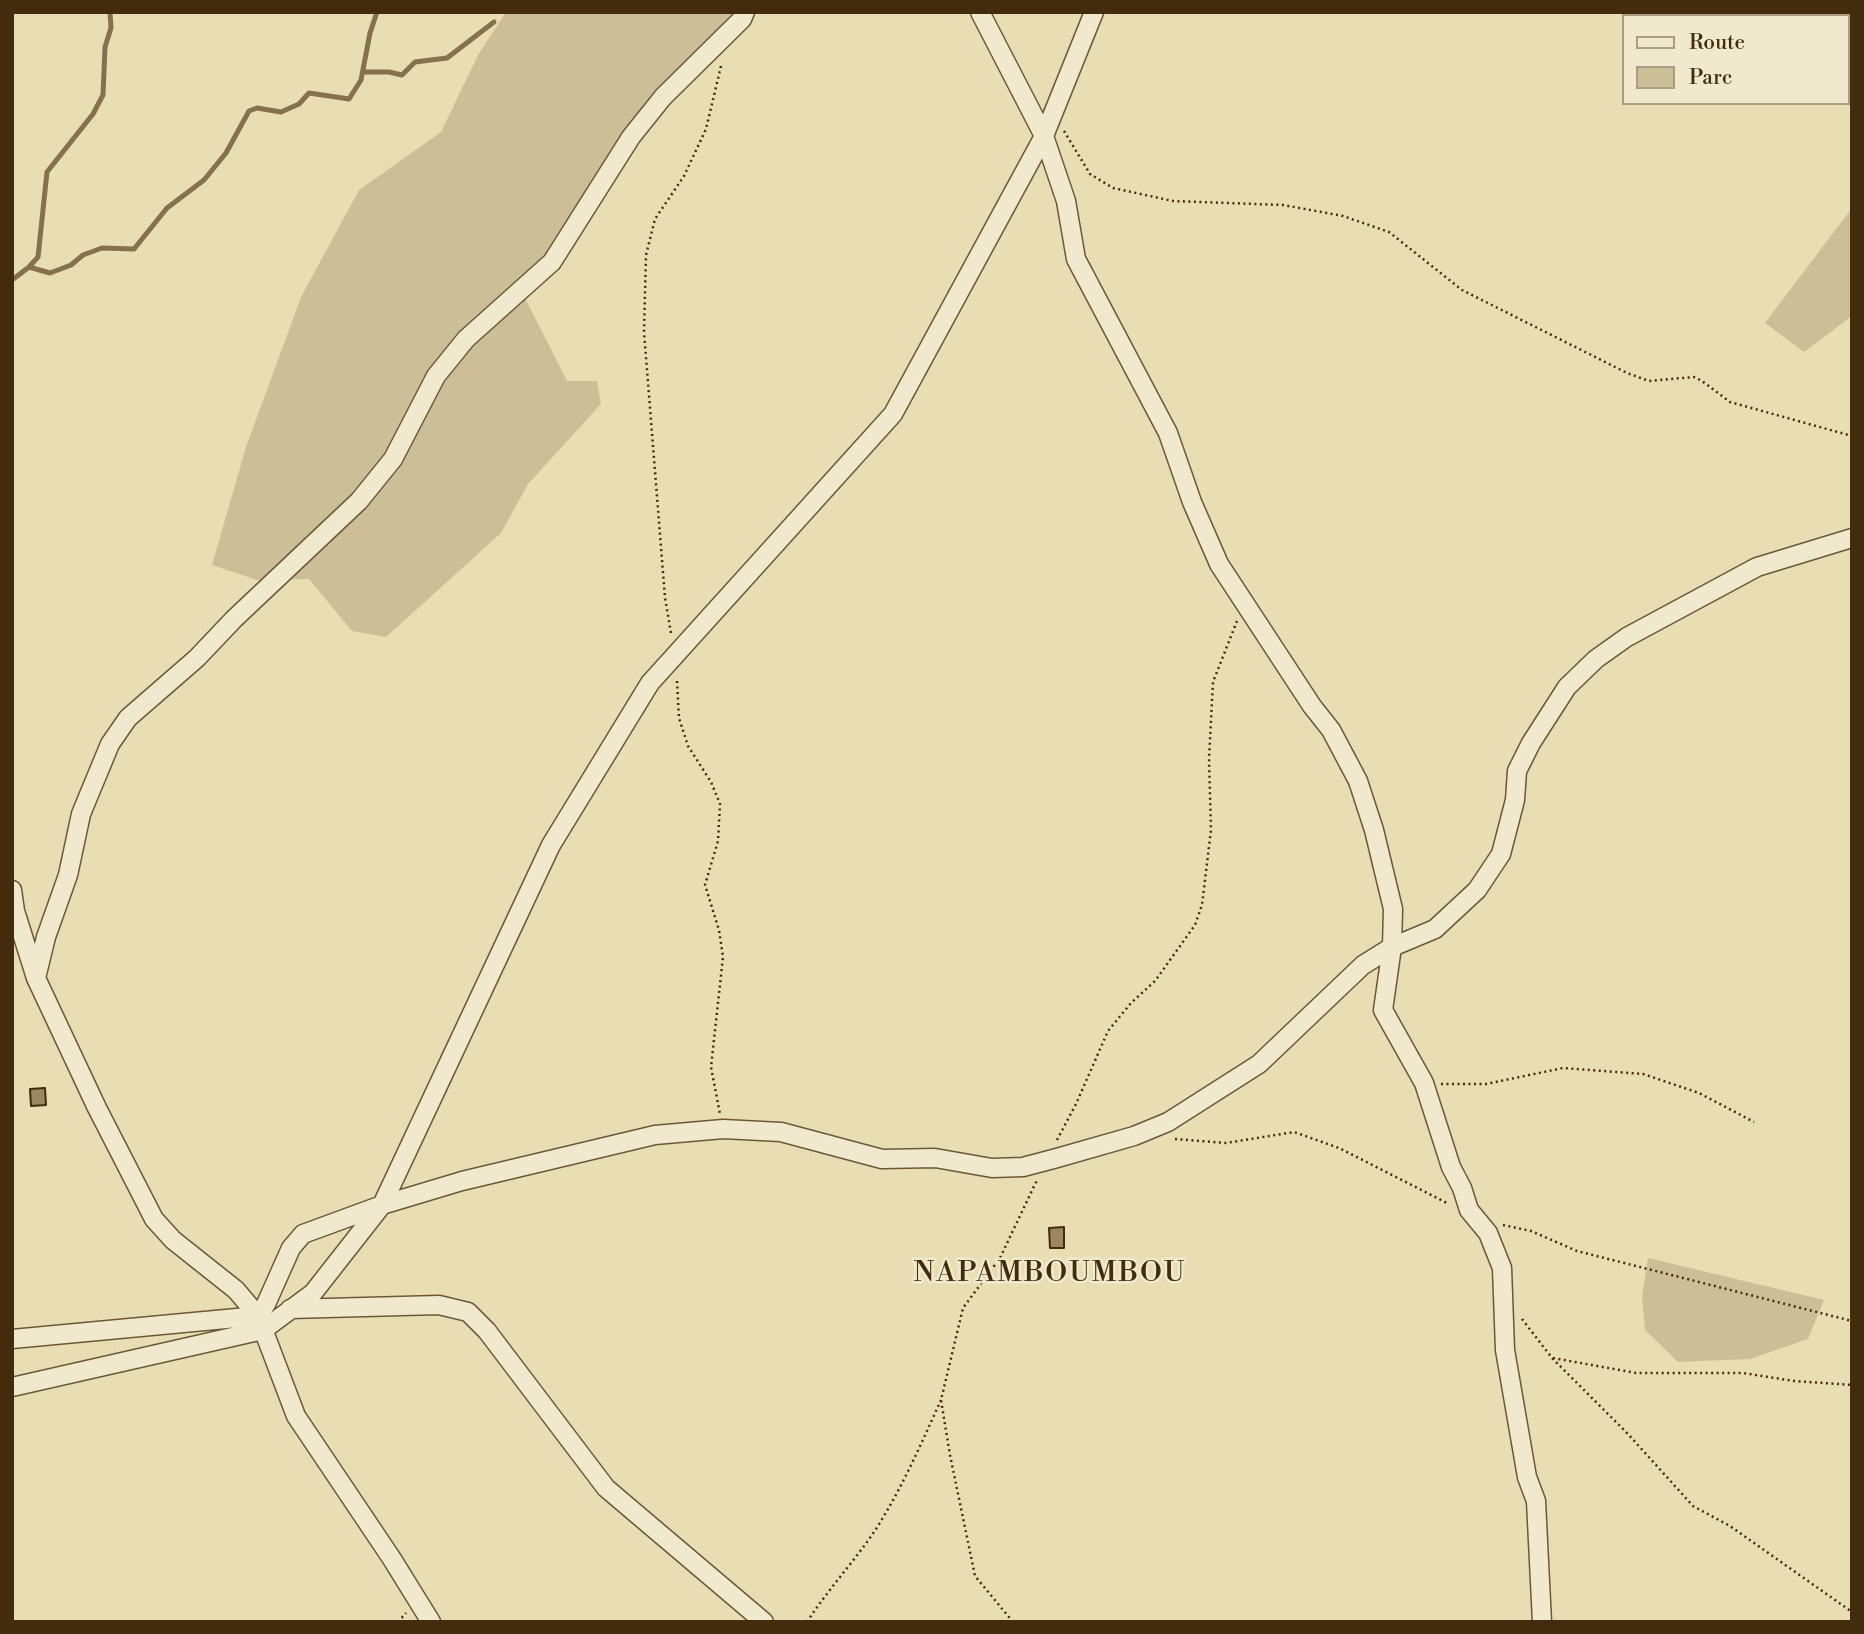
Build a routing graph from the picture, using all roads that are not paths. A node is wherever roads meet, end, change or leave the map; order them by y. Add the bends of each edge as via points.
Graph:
1 (745, 12) edge
2 (980, 12) edge
3 (1094, 12) edge
4 (1044, 136) junction
5 (1852, 538) edge
6 (12, 890) edge
7 (1392, 947) junction
8 (36, 978) junction
9 (382, 1205) junction
10 (290, 1309) junction
11 (261, 1323) junction
12 (12, 1339) edge
13 (12, 1387) edge
14 (431, 1622) edge
15 (764, 1622) edge
16 (1542, 1622) edge

1 - 8 street via 631,137 552,262 466,339 436,376 393,459 359,501 197,658 128,718 110,744 81,814 68,875
2 - 4 street
3 - 4 street
4 - 7 street via 1066,201 1076,259 1168,433 1219,564 1331,730 1358,781 1393,909
4 - 9 street via 893,414 650,683 551,845
5 - 7 street via 1757,567 1596,659 1567,687 1517,771 1515,800 1501,854 1477,890 1435,929
6 - 8 street
7 - 9 street via 1363,965 1259,1065 1168,1122 1023,1167 992,1168 935,1158 882,1159 781,1132 723,1129 655,1135
7 - 16 street via 1383,1010 1424,1083 1469,1210 1488,1233 1502,1268 1505,1350 1535,1501
8 - 11 street via 154,1219 236,1290
9 - 10 street via 313,1293
9 - 11 street via 303,1234 291,1248
10 - 11 street
10 - 15 street via 439,1305 467,1312 488,1331 606,1488
11 - 12 street
11 - 13 street
11 - 14 street via 296,1416

